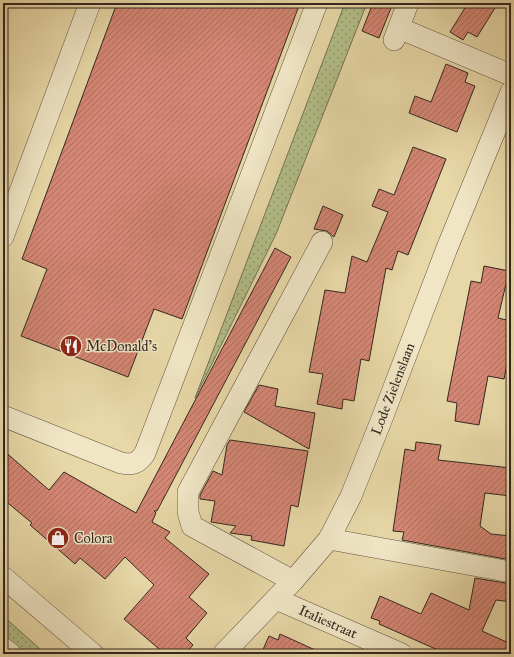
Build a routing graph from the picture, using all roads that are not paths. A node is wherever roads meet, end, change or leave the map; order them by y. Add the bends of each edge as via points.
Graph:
1 (90, 3) edge
2 (317, 3) edge
3 (408, 3) edge
4 (511, 75) edge
5 (511, 92) edge
6 (3, 237) edge
7 (322, 242) dead end
8 (3, 416) edge
9 (329, 539) junction
10 (511, 572) edge
11 (3, 576) edge
12 (293, 581) junction
13 (276, 599) junction
14 (3, 648) edge
15 (11, 654) edge
16 (93, 654) edge
17 (223, 654) edge
18 (402, 654) edge

1 - 6 street
2 - 8 street via 140,461 131,465 121,463
3 - 4 street via 397,34
5 - 9 street, Lode Zielenslaan via 447,248 351,496
7 - 12 street via 188,492 188,512 192,526
9 - 10 street
9 - 12 street, Lode Zielenslaan
11 - 16 street
12 - 13 street, Lode Zielenslaan
13 - 17 street, Lode Zielenslaan
13 - 18 street, Italiestraat
14 - 15 street

